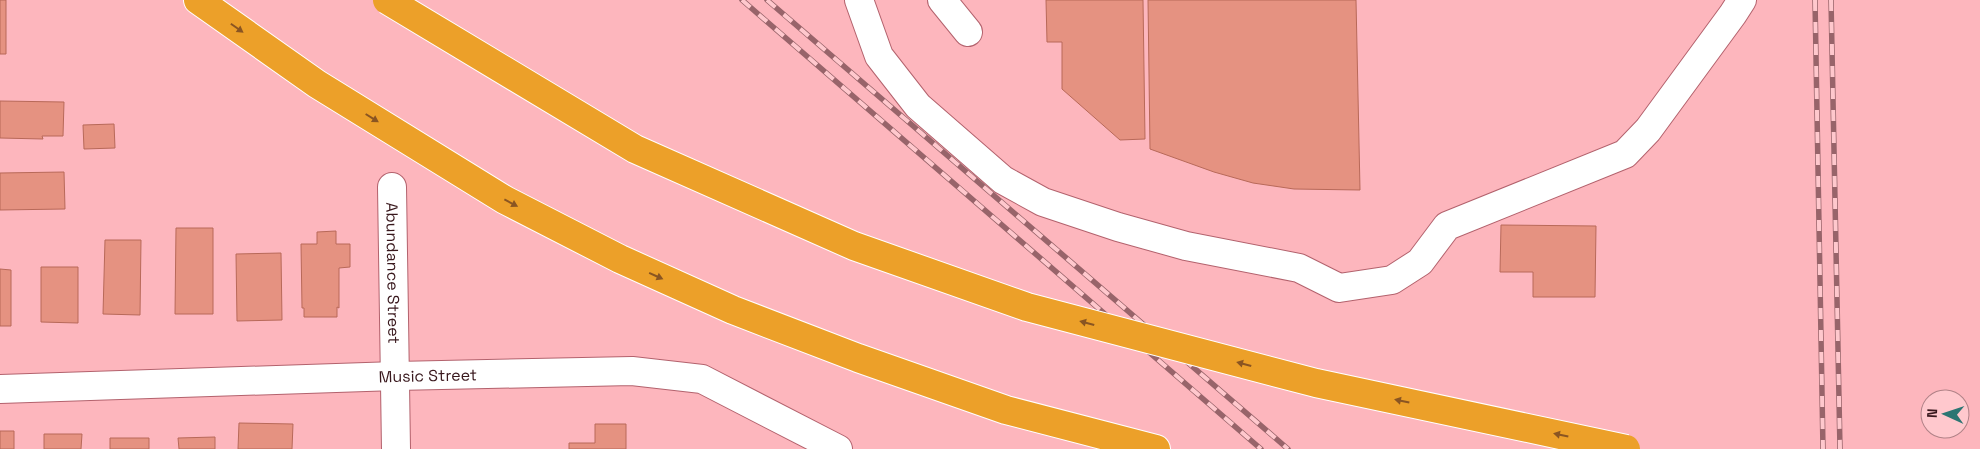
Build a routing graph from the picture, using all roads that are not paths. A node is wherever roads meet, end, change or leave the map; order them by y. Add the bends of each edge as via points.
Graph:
1 (198, 0) edge
2 (387, 0) edge
3 (859, 0) edge
4 (942, 0) edge
5 (1742, 0) edge
6 (968, 32) dead end
7 (392, 188) dead end
8 (396, 376) junction
9 (0, 389) edge
10 (396, 449) edge
11 (838, 449) edge
12 (1156, 449) edge
13 (1626, 449) edge

1 -> 12 highway via 316,84 505,200 620,259 733,310 858,358 1006,410
13 -> 2 highway, bridge via 1316,383 1036,310 854,246 635,148
3 - 5 street via 879,56 918,106 1003,180 1043,202 1118,227 1186,246 1298,268 1339,288 1392,280 1420,262 1446,226 1625,154 1648,130
4 - 6 street
7 - 8 street, Abundance Street
8 - 9 street, Music Street
8 - 10 street, Abundance Street
8 - 11 street, Music Street via 632,371 702,379

